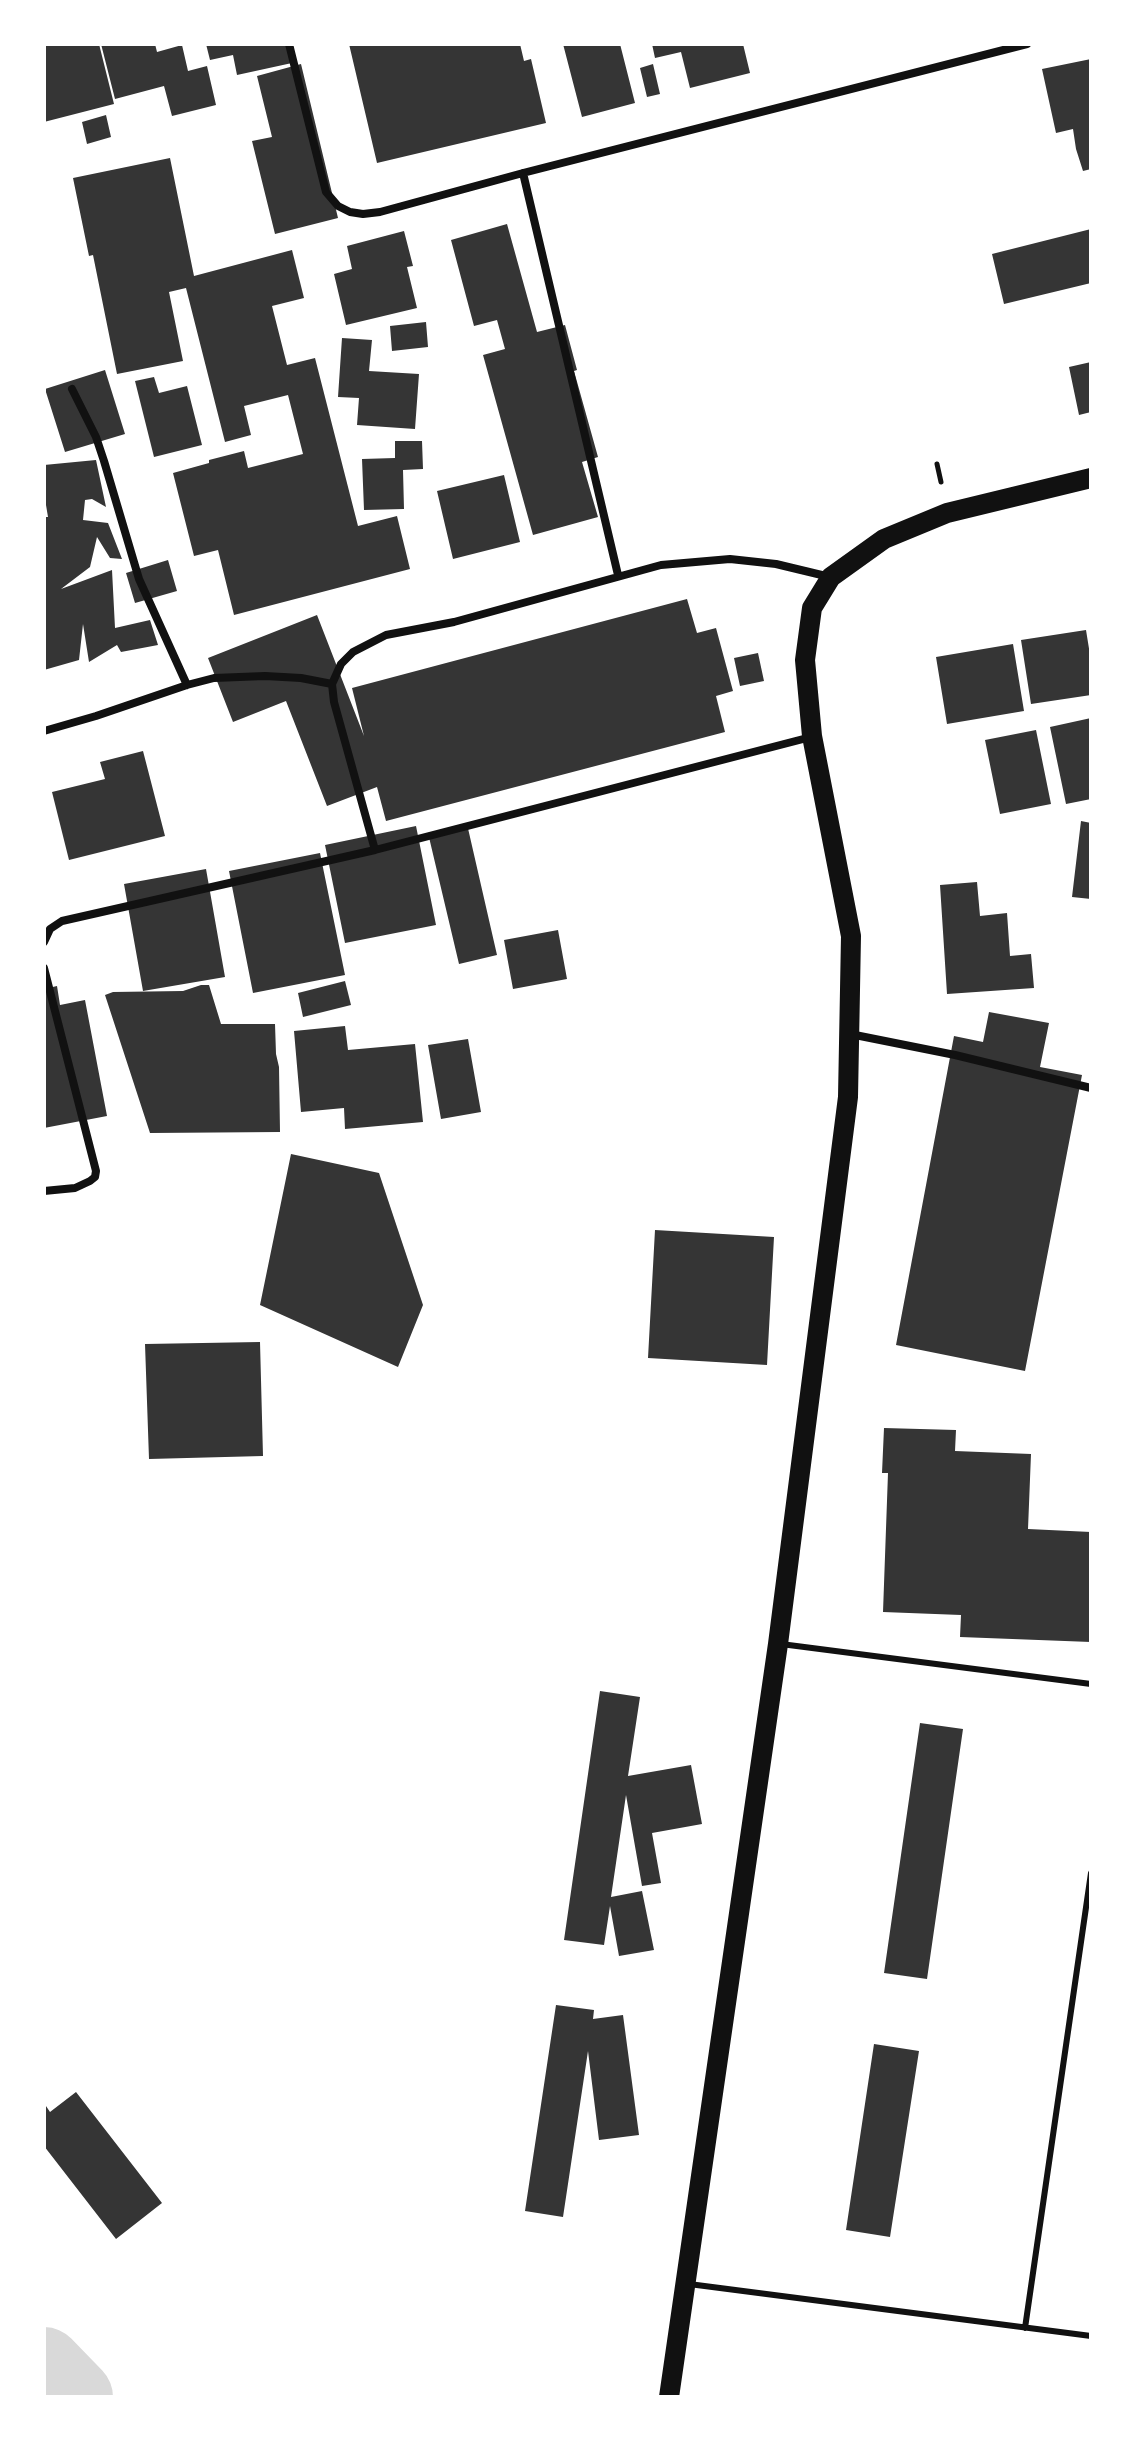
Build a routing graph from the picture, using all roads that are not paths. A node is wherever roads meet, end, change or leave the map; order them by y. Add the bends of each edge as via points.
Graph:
1 (289, 44) edge
2 (1027, 44) edge
3 (523, 173) junction
4 (72, 389) dead end
5 (1091, 478) edge
6 (618, 575) junction
7 (831, 577) junction
8 (332, 684) junction
9 (187, 685) junction
10 (44, 731) edge
11 (812, 736) junction
12 (375, 850) junction
13 (44, 942) edge
14 (44, 968) edge
15 (849, 1034) junction
16 (1091, 1088) edge
17 (44, 1191) edge
18 (778, 1644) junction
19 (1091, 1684) edge
20 (1091, 1873) edge
21 (686, 2284) junction
22 (1025, 2328) junction
23 (1091, 2336) edge
24 (669, 2397) edge

1 - 3 street via 326,192 338,206 363,214 380,212
2 - 3 street
3 - 6 street
4 - 9 street via 96,437 139,579
5 - 7 main road via 947,513 884,539
6 - 7 street via 730,559
6 - 8 street via 454,622 386,635 353,652
7 - 11 main road via 812,608 805,660
8 - 9 street via 242,676
8 - 12 street
9 - 10 street
11 - 12 street
11 - 15 main road via 851,936
12 - 13 street via 62,921
14 - 17 street via 96,1171 95,1177 75,1188
15 - 16 street
15 - 18 main road via 848,1097
18 - 19 lane
18 - 21 main road
20 - 22 lane
21 - 22 lane
21 - 24 main road
22 - 23 lane

